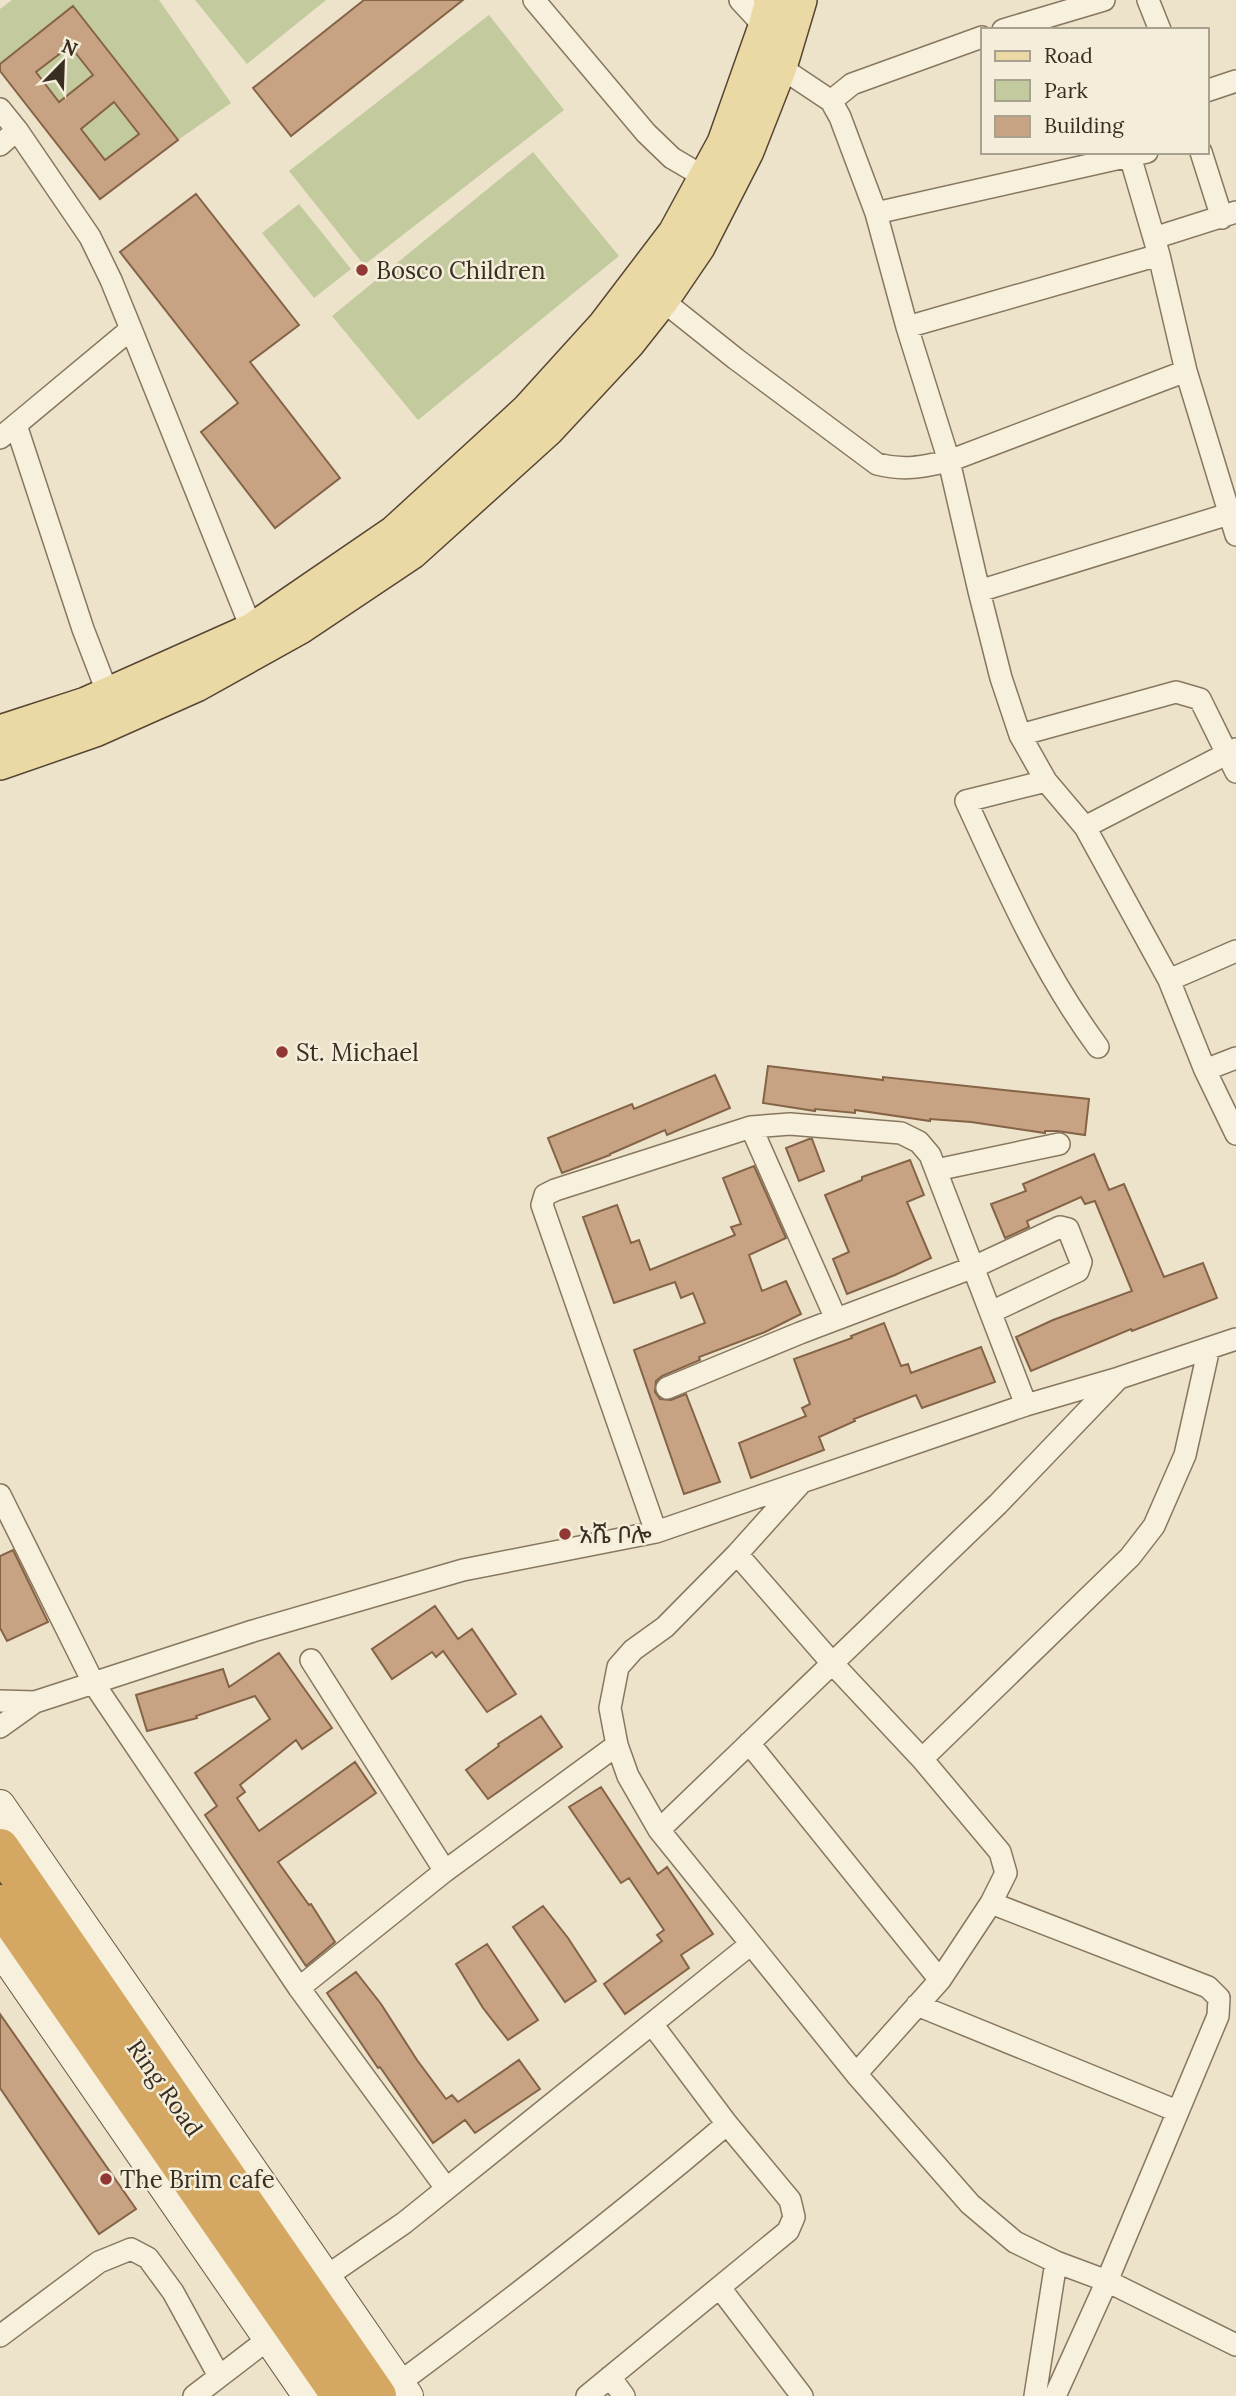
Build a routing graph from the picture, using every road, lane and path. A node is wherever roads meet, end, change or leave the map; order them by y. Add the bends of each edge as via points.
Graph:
1 (534, 0) edge
2 (740, 0) edge
3 (800, 0) edge
4 (1104, 0) edge
5 (1148, 0) edge
6 (768, 14) edge
7 (1010, 28) edge
8 (1159, 28) edge
9 (981, 37) edge
10 (780, 67) junction
11 (1236, 81) edge
12 (1208, 90) edge
13 (831, 102) junction
14 (0, 109) edge
15 (18, 130) junction
16 (0, 145) edge
17 (1139, 154) edge
18 (1202, 154) edge
19 (706, 177) junction
20 (876, 213) junction
21 (1229, 215) edge
22 (1157, 246) junction
23 (662, 300) junction
24 (907, 327) junction
25 (131, 329) junction
26 (1186, 371) junction
27 (8, 431) edge
28 (949, 461) junction
29 (1233, 525) edge
30 (979, 591) junction
31 (252, 629) junction
32 (189, 673) junction
33 (108, 694) junction
34 (0, 732) edge
35 (1020, 735) junction
36 (1233, 758) edge
37 (0, 763) edge
38 (1046, 781) junction
39 (1085, 827) junction
40 (1236, 951) edge
41 (1169, 980) junction
42 (1098, 1047) dead end
43 (1236, 1058) edge
44 (1205, 1070) junction
45 (751, 1127) junction
46 (1236, 1134) edge
47 (1059, 1144) dead end
48 (936, 1170) junction
49 (974, 1266) junction
50 (991, 1312) junction
51 (836, 1319) junction
52 (1236, 1339) edge
53 (1209, 1348) junction
54 (1119, 1378) junction
55 (667, 1388) dead end
56 (1026, 1405) junction
57 (801, 1483) junction
58 (0, 1495) edge
59 (656, 1532) junction
60 (737, 1554) junction
61 (311, 1660) dead end
62 (832, 1663) junction
63 (94, 1684) junction
64 (0, 1701) edge
65 (35, 1702) junction
66 (0, 1727) edge
67 (749, 1743) junction
68 (617, 1745) junction
69 (922, 1759) junction
70 (0, 1805) edge
71 (659, 1830) junction
72 (0, 1848) edge
73 (445, 1871) junction
74 (990, 1903) junction
75 (0, 1904) edge
76 (751, 1944) junction
77 (0, 1949) edge
78 (940, 1980) junction
79 (299, 1988) junction
80 (917, 2005) junction
81 (652, 2024) junction
82 (856, 2074) junction
83 (1177, 2111) junction
84 (727, 2124) junction
85 (446, 2188) junction
86 (1056, 2262) junction
87 (324, 2278) junction
88 (1107, 2281) junction
89 (720, 2288) junction
90 (2, 2331) edge
91 (267, 2340) junction
92 (1236, 2345) edge
93 (219, 2376) junction
94 (610, 2377) junction
95 (395, 2392) edge
96 (194, 2396) edge
97 (308, 2396) edge
98 (341, 2396) edge
99 (587, 2396) edge
100 (624, 2396) edge
101 (802, 2396) edge
102 (1041, 2396) edge

1 - 19 street via 646,133 671,158
2 - 6 street
3 - 10 main road
4 - 7 street
5 - 8 street
6 - 19 main road via 724,143
9 - 13 street via 852,84
10 - 13 street
10 - 23 main road via 747,150 698,247
11 - 12 street
13 - 20 street via 841,117
14 - 15 street
15 - 16 street
15 - 25 street via 90,237
17 - 20 street
17 - 22 street
18 - 21 street
19 - 31 main road via 674,233 620,305 527,411 395,532
20 - 24 street
21 - 22 street
22 - 24 street
22 - 26 street
23 - 28 street via 877,464 895,469
23 - 32 main road via 547,430 412,552 300,627
24 - 28 street
25 - 27 street
25 - 31 street
26 - 28 street
26 - 29 street
27 - 33 street
28 - 30 street
29 - 30 street
30 - 35 street
31 - 32 main road
32 - 33 main road
32 - 37 main road via 95,730
33 - 34 main road
35 - 36 street via 1176,692 1200,699
35 - 38 street
36 - 39 street
38 - 39 street
38 - 42 street via 966,801 1031,941
39 - 41 street
40 - 41 street
41 - 44 street
43 - 44 street
44 - 46 street
45 - 48 street via 790,1124 901,1133 919,1142
45 - 51 street
45 - 59 street via 555,1190 545,1195 542,1205
47 - 48 street
48 - 49 street
49 - 50 street
49 - 50 street via 1060,1227 1068,1229 1081,1262 1078,1271
49 - 51 street
50 - 56 street
51 - 55 street
52 - 53 street
53 - 54 street
53 - 69 street via 1185,1455 1154,1526 1130,1557
54 - 56 street
54 - 62 street via 998,1504
56 - 57 street
57 - 59 street
57 - 60 street
58 - 63 street
59 - 63 street via 463,1570 253,1631
60 - 62 street
60 - 68 street via 618,1667 610,1708
61 - 73 street
62 - 67 street
62 - 69 street
63 - 65 street
63 - 79 street
64 - 65 street
65 - 66 street
67 - 71 street
67 - 78 street
68 - 71 street via 628,1776
68 - 73 street
69 - 74 street via 1000,1852 1006,1873
70 - 87 street
71 - 76 street
72 - 95 highway, Ring Road
73 - 79 street
74 - 78 street
74 - 83 street via 1208,1987 1219,1998 1218,2016
75 - 98 highway, Ring Road
76 - 81 street
76 - 82 street
77 - 91 street
78 - 80 street
79 - 85 street
80 - 82 street
80 - 83 street
81 - 84 street
81 - 85 street
82 - 86 street via 970,2204 1015,2242
83 - 88 street
84 - 89 street via 790,2200 794,2217 788,2231
84 - 95 street
85 - 87 street
86 - 88 street
86 - 102 street
87 - 95 street
88 - 92 street
88 - 102 street
89 - 94 street
89 - 101 street
90 - 93 street via 99,2262 131,2249 148,2258 173,2292
91 - 93 street
91 - 97 street
93 - 96 street
94 - 99 street
94 - 100 street

